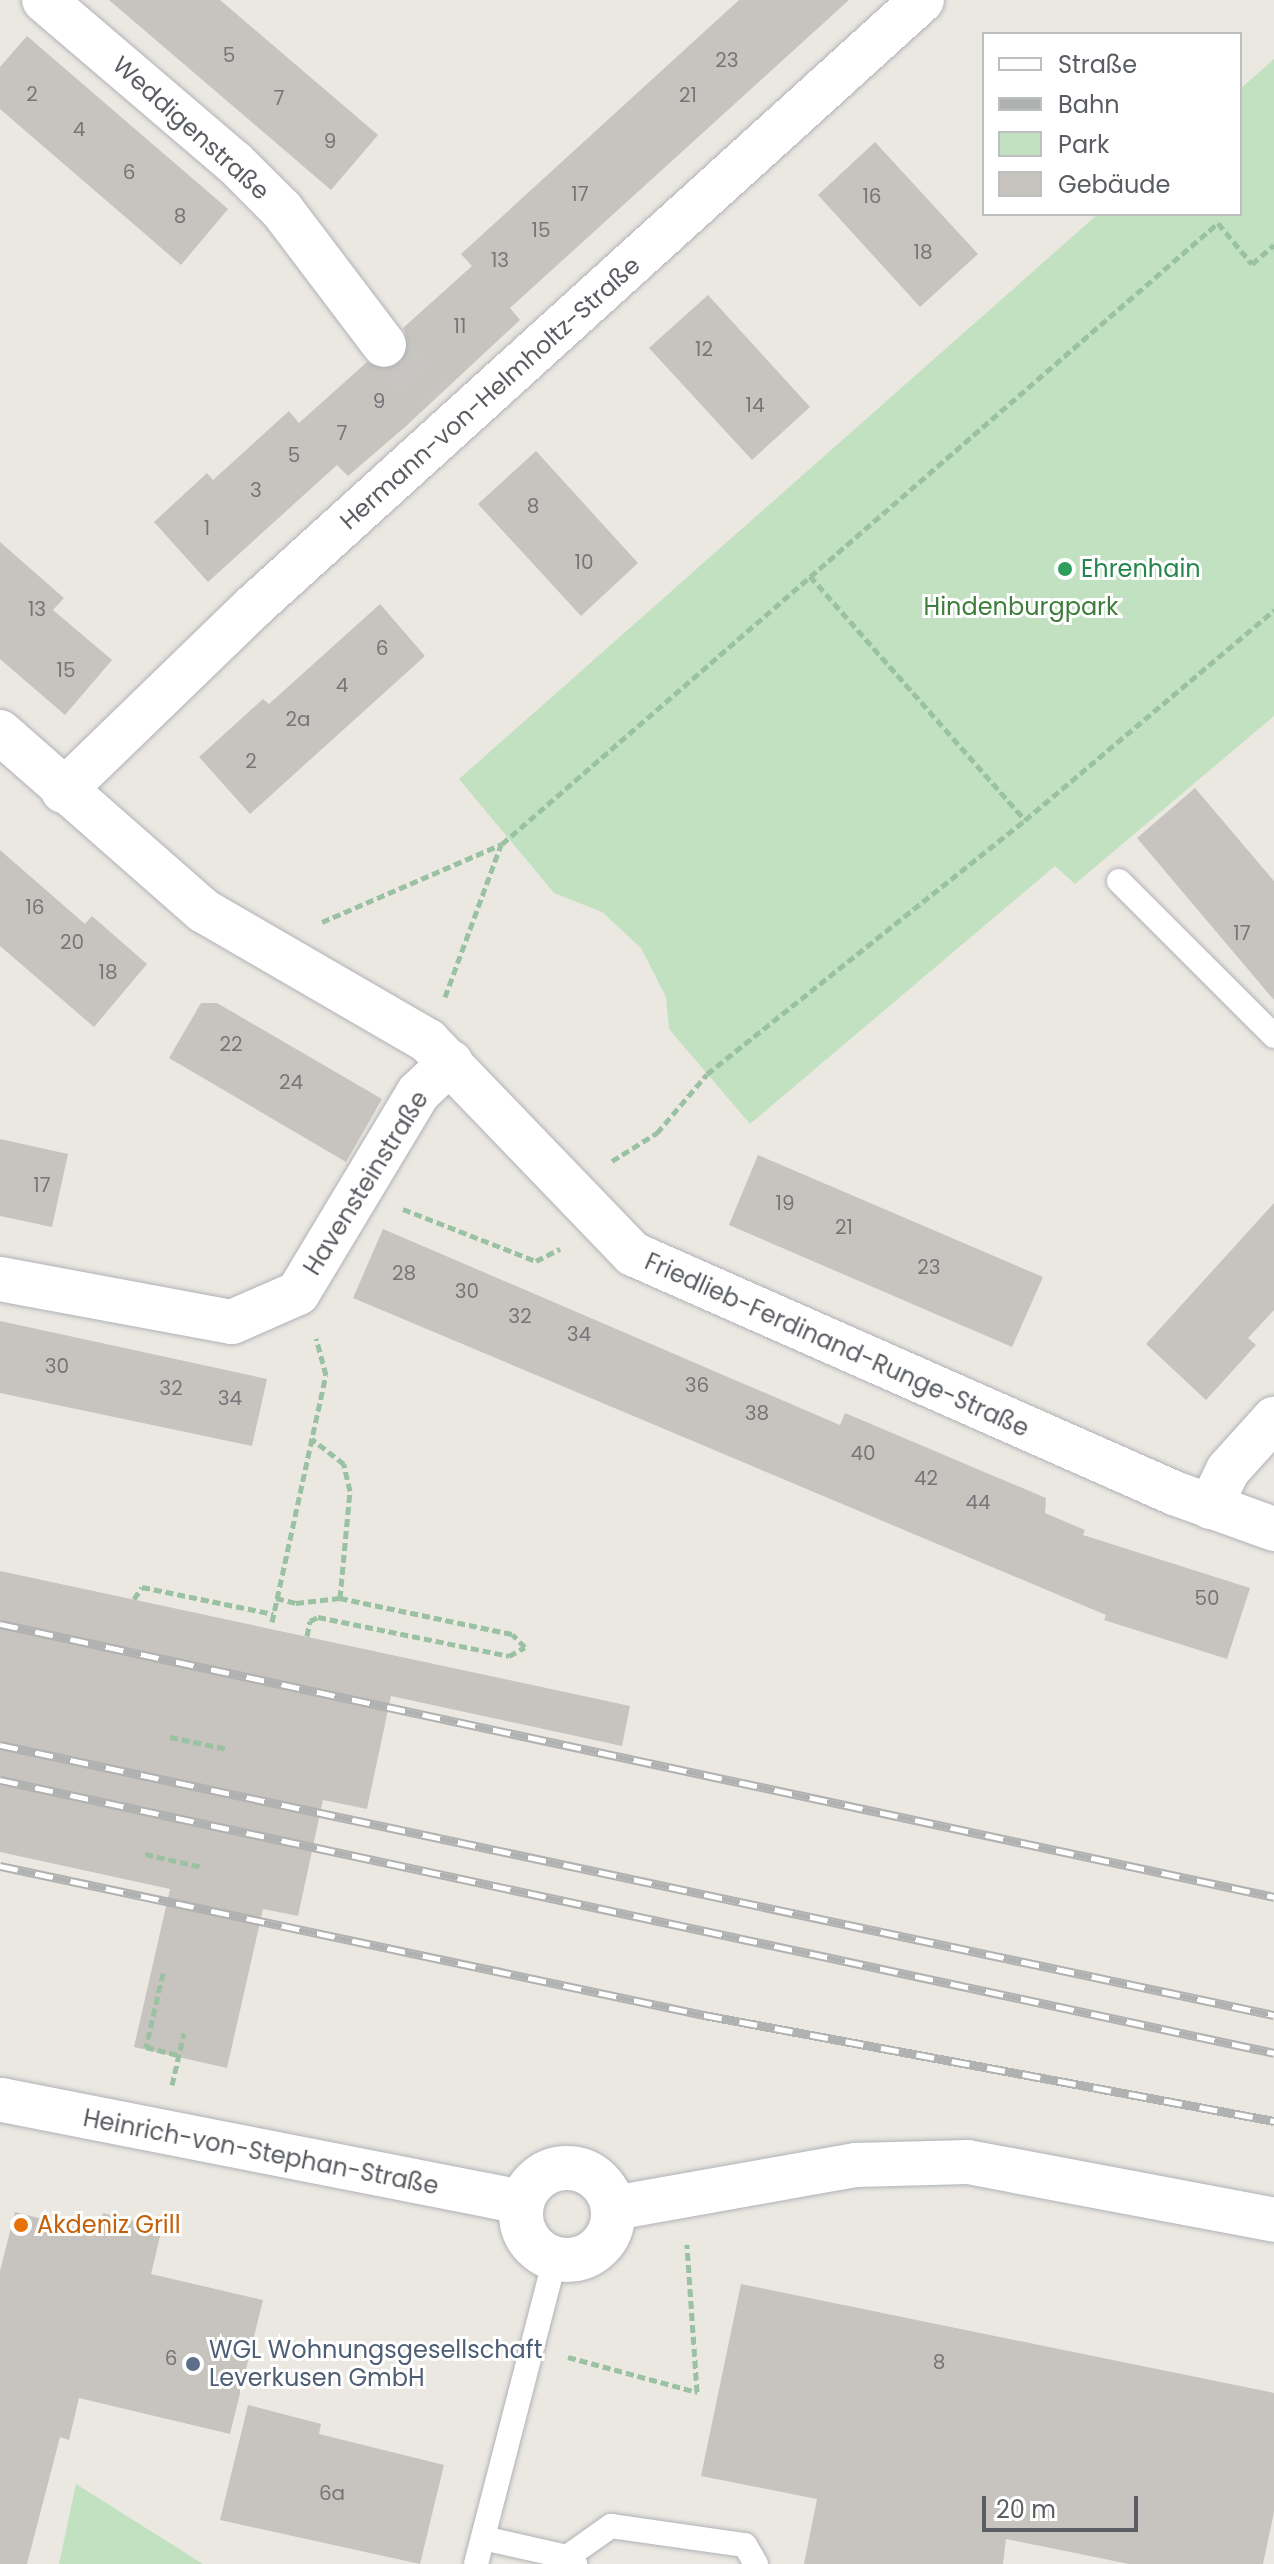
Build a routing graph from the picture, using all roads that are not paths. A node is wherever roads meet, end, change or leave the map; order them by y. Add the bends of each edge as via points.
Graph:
1 (44, 0) edge
2 (922, 0) edge
3 (384, 345) tunnel mouth
4 (0, 732) edge
5 (63, 791) junction
6 (1119, 881) dead end
7 (1274, 1036) edge
8 (440, 1051) junction
9 (0, 1279) edge
10 (1274, 1419) edge
11 (1210, 1507) junction
12 (1274, 1529) edge
13 (1, 2100) edge
14 (522, 2202) junction
15 (614, 2208) junction
16 (1274, 2220) edge
17 (555, 2259) junction
18 (483, 2538) junction
19 (571, 2560) edge
20 (476, 2564) edge
21 (756, 2564) edge

1 - 3 street, Weddigenstraße via 234,162 282,210
2 - 5 street, Hermann-von-Helmholtz-Straße via 446,412
4 - 5 street, Friedlieb-Ferdinand-Runge-Straße
5 - 8 street, Friedlieb-Ferdinand-Runge-Straße via 191,901
6 - 7 lane
8 - 9 street, Havensteinstraße via 310,1308 232,1322
8 - 11 street, Friedlieb-Ferdinand-Runge-Straße via 633,1254 668,1274
10 - 11 street via 1228,1470
11 - 12 street, Friedlieb-Ferdinand-Runge-Straße
13 - 14 street, Heinrich-von-Stephan-Straße
14 - 15 street via 532,2183 549,2170 570,2167 591,2173 607,2188
14 - 17 street via 527,2237
15 - 16 street via 856,2165 968,2162
15 - 17 street via 605,2242 591,2254
17 - 18 lane
18 - 19 lane
18 - 20 lane
19 - 21 lane via 611,2526 745,2545

